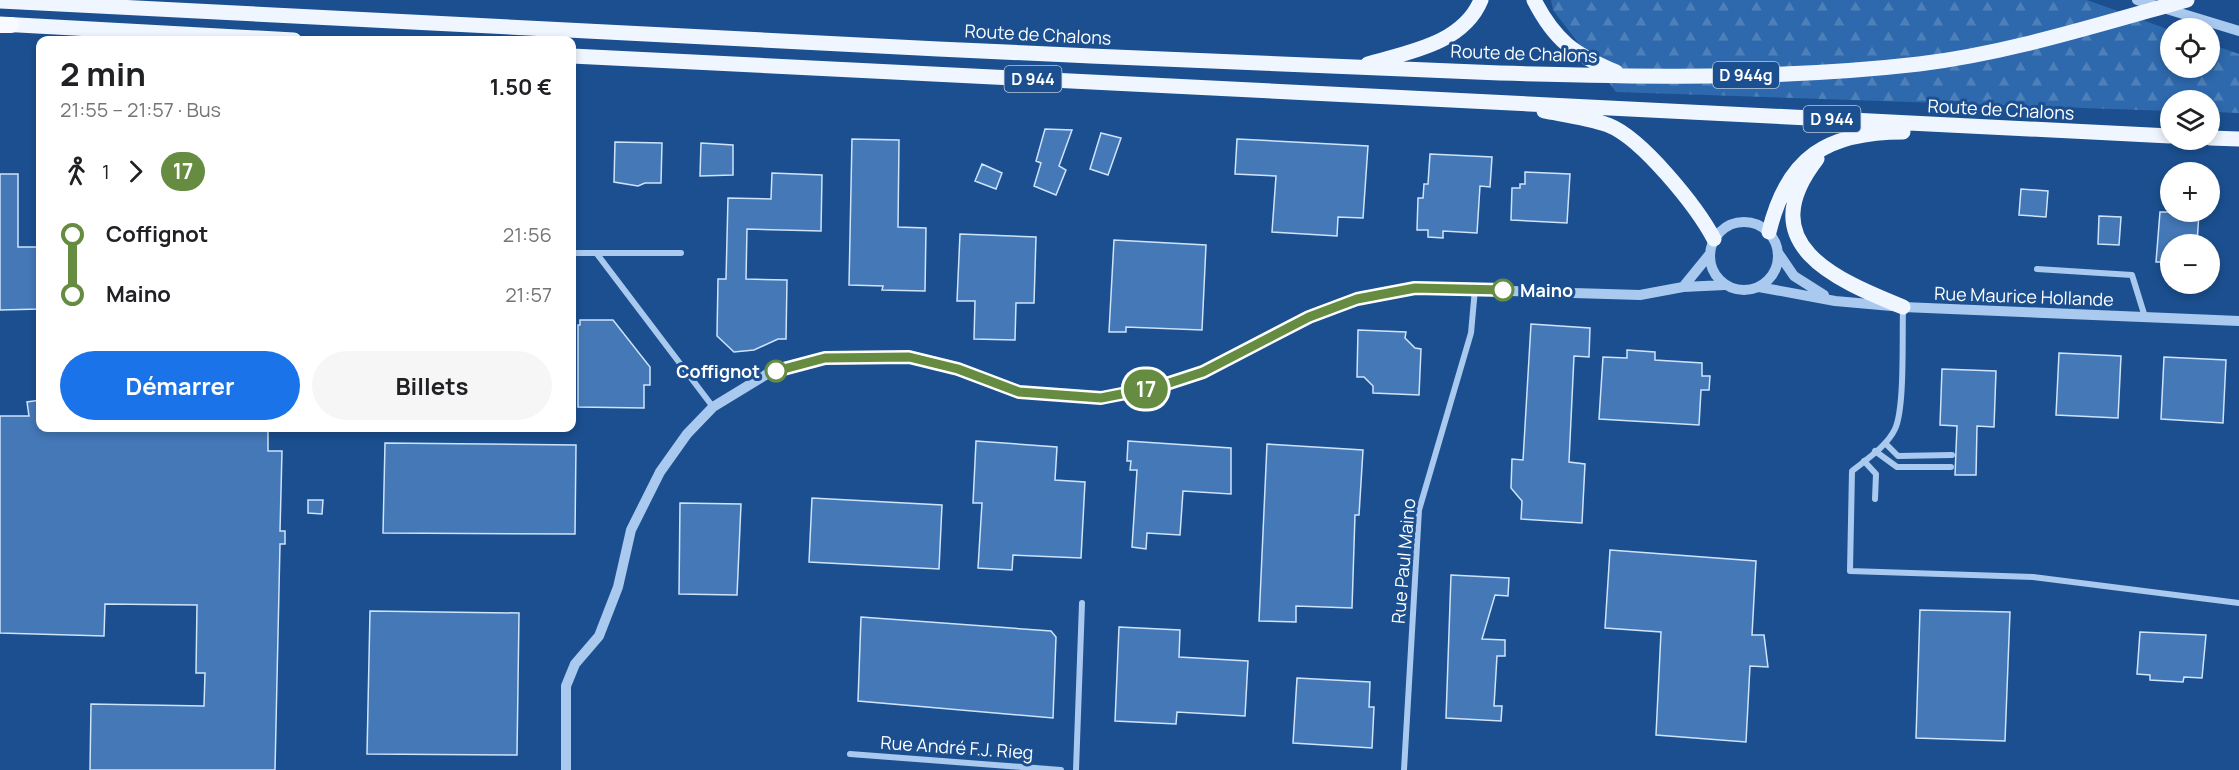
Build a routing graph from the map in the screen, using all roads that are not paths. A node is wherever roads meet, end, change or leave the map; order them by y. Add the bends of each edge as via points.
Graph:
1 (1480, 0) edge
2 (1533, 0) edge
3 (2137, 0) edge
4 (2187, 0) edge
5 (0, 1) edge
6 (4, 25) edge
7 (2239, 31) edge
8 (217, 36) edge
9 (576, 56) edge
10 (1356, 68) junction
11 (1624, 75) junction
12 (1494, 101) junction
13 (2106, 134) junction
14 (2160, 136) edge
15 (2220, 138) edge
16 (2239, 139) edge
17 (1827, 147) junction
18 (1769, 232) junction
19 (1714, 239) junction
20 (681, 253) dead end
21 (576, 254) edge
22 (597, 254) junction
23 (1779, 254) junction
24 (1709, 255) junction
25 (2037, 268) dead end
26 (1725, 285) junction
27 (1683, 287) junction
28 (1759, 287) junction
29 (1475, 290) junction
30 (1834, 301) junction
31 (1903, 307) junction
32 (2145, 317) junction
33 (2239, 321) edge
34 (713, 407) junction
35 (1885, 443) junction
36 (1875, 451) junction
37 (1952, 455) dead end
38 (1864, 461) junction
39 (1951, 467) dead end
40 (1875, 499) dead end
41 (1082, 603) dead end
42 (2239, 603) edge
43 (850, 754) dead end
44 (566, 770) edge
45 (1061, 770) edge
46 (1076, 770) edge
47 (1404, 770) edge

1 - 10 main road via 1464,24 1437,43
2 - 11 main road via 1567,46 1587,60
3 - 7 street
4 - 11 main road, Route de Chalons / D 944g via 1979,54 1923,63 1810,73
5 - 10 main road, Route de Chalons / D 944 via 582,33
6 - 8 main road
9 - 12 main road, Route de Chalons / D 944
10 - 11 main road, Route de Chalons / D 944
12 - 13 main road, Route de Chalons / D 944
12 - 19 main road via 1609,126 1638,144 1699,213
13 - 14 main road, Route de Chalons / D 944
13 - 17 main road via 1885,132 1851,136
15 - 16 main road
17 - 18 main road via 1803,162 1789,179 1776,203
17 - 31 main road via 1808,171 1795,199 1792,222 1802,248 1812,261 1849,285
18 - 19 street via 1753,222 1740,222 1727,226
18 - 23 street
19 - 24 street
20 - 22 street
21 - 22 street
22 - 34 street
23 - 28 street via 1774,274
23 - 30 street via 1794,276
24 - 26 street via 1713,272
24 - 27 street
25 - 32 street, Rue Maurice Hollande via 2132,275
26 - 27 street
26 - 28 street via 1742,290
27 - 29 street via 1640,295
28 - 30 street, Rue Maurice Hollande
29 - 34 street via 1415,288 1357,299 1309,317 1203,372 1157,387 1101,398 1019,392 958,369 909,357 825,358 767,374
29 - 47 street, Rue Paul Maino via 1471,333 1419,510
30 - 31 street, Rue Maurice Hollande
31 - 32 street, Rue Maurice Hollande
31 - 35 street via 1900,409 1896,428
32 - 33 street, Rue Maurice Hollande
34 - 44 street via 687,434 660,472 631,530 618,587 599,636 570,675 566,686
35 - 36 street
35 - 37 street via 1898,456
36 - 38 street
36 - 39 street via 1897,467
38 - 40 street via 1876,474
38 - 42 street via 1852,471 1850,571 2033,577
41 - 46 street
43 - 45 street, Rue André F.J. Rieg

